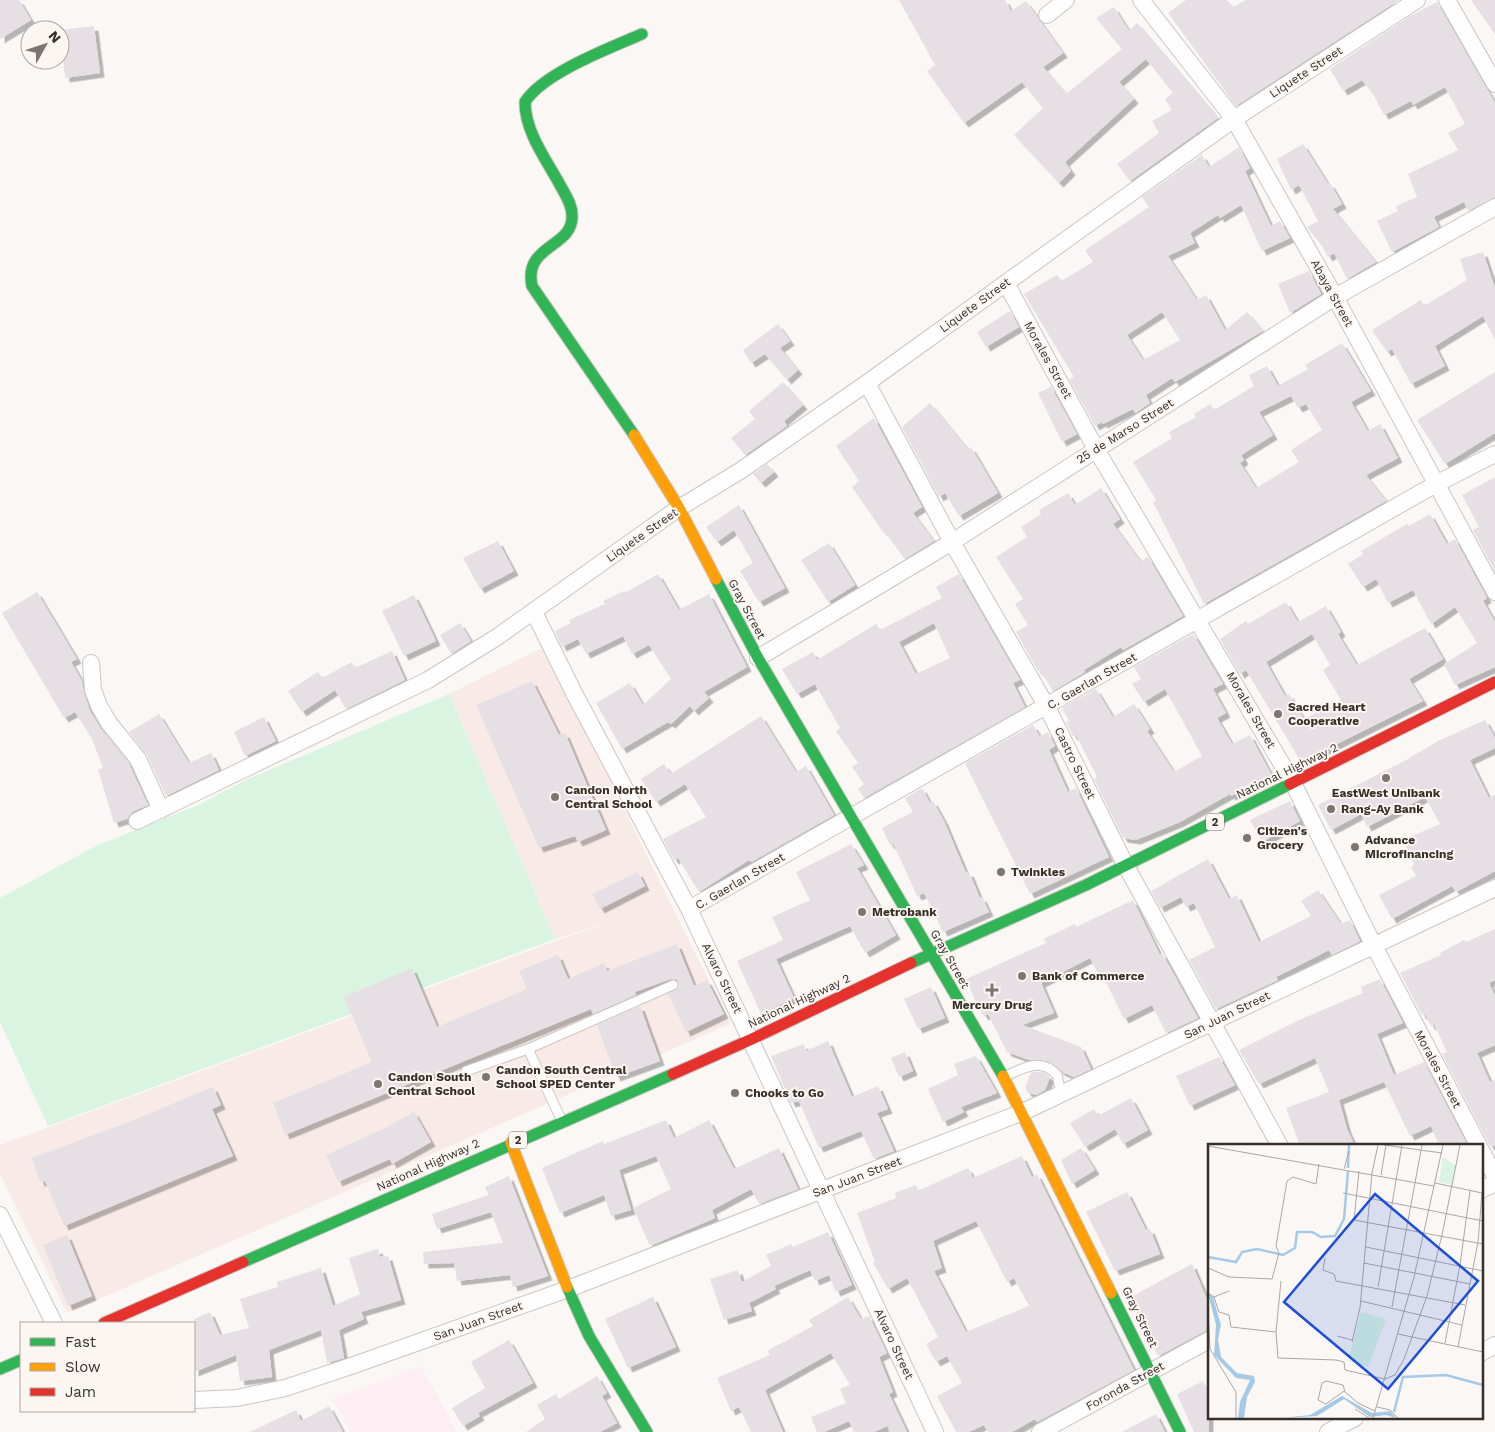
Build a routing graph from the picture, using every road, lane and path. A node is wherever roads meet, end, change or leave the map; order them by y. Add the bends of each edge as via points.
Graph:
1 (1066, 0) edge
2 (1418, 0) edge
3 (1447, 0) edge
4 (1149, 3) edge
5 (1047, 15) dead end
6 (642, 34) dead end
7 (1495, 84) edge
8 (1234, 119) junction
9 (1495, 207) edge
10 (1006, 283) junction
11 (1335, 297) junction
12 (867, 383) junction
13 (1096, 448) junction
14 (1495, 454) edge
15 (1436, 484) junction
16 (679, 508) junction
17 (952, 542) junction
18 (1495, 592) edge
19 (534, 612) junction
20 (1198, 619) junction
21 (758, 658) junction
22 (91, 663) dead end
23 (1495, 682) edge
24 (1047, 707) junction
25 (1293, 783) junction
26 (161, 810) junction
27 (852, 817) junction
28 (137, 821) dead end
29 (1126, 866) junction
30 (1495, 888) edge
31 (690, 910) junction
32 (1373, 944) junction
33 (931, 954) junction
34 (674, 985) dead end
35 (1214, 1023) junction
36 (752, 1039) junction
37 (528, 1049) junction
38 (466, 1070) dead end
39 (1004, 1077) junction
40 (1061, 1093) junction
41 (1023, 1112) junction
42 (562, 1122) junction
43 (511, 1143) junction
44 (1279, 1144) edge
45 (1478, 1144) edge
46 (1482, 1152) edge
47 (1495, 1176) edge
48 (1495, 1183) edge
49 (1482, 1190) edge
50 (822, 1191) junction
51 (0, 1215) edge
52 (568, 1289) junction
53 (54, 1322) edge
54 (106, 1322) edge
55 (1208, 1341) edge
56 (1495, 1345) edge
57 (1482, 1352) edge
58 (20, 1360) edge
59 (0, 1370) edge
60 (1151, 1371) junction
61 (195, 1400) edge
62 (1351, 1420) edge
63 (647, 1432) edge
64 (935, 1432) edge
65 (1040, 1432) edge
66 (1180, 1432) edge
67 (1328, 1432) edge

1 - 5 street
2 - 8 street, Liquete Street
3 - 7 street
4 - 8 street, Abaya Street
6 - 16 main road, Gray Street via 554,77 528,94 526,116 573,212 570,227 534,260 528,276
8 - 10 street, Liquete Street
8 - 11 street, Abaya Street
9 - 11 street, 25 de Marso Street
10 - 12 street, Liquete Street
10 - 13 street, Morales Street
11 - 13 street, 25 de Marso Street
11 - 15 street, Abaya Street
12 - 16 street, Liquete Street via 740,471
12 - 17 street, Castro Street
13 - 17 street, 25 de Marso Street
13 - 20 street, Morales Street
14 - 15 street, C. Gaerlan Street
15 - 18 street, Abaya Street
15 - 20 street, C. Gaerlan Street
16 - 19 street, Liquete Street
16 - 21 main road, Gray Street
17 - 21 street, 25 de Marso Street
17 - 24 street, Castro Street
19 - 26 street, Liquete Street via 428,680
19 - 31 street, Alvaro Street
20 - 24 street, C. Gaerlan Street
20 - 25 street, Morales Street
21 - 27 main road, Gray Street
22 - 26 street via 98,706 138,759
23 - 25 main road, National Highway 2 / 2
24 - 27 street, C. Gaerlan Street
24 - 29 street, Castro Street
25 - 29 main road, National Highway 2 / 2
25 - 32 street, Morales Street
26 - 28 street, Liquete Street
27 - 31 street, C. Gaerlan Street
27 - 33 main road, Gray Street
29 - 33 main road, National Highway 2 / 2
29 - 35 street, Castro Street
30 - 32 street, San Juan Street
31 - 36 street, Alvaro Street
32 - 35 street, San Juan Street
32 - 45 street, Morales Street
33 - 36 main road, National Highway 2 / 2
33 - 39 main road, Gray Street
34 - 37 lane
35 - 40 street, San Juan Street
35 - 44 street, Castro Street
36 - 42 main road, National Highway 2 / 2
36 - 50 street, Alvaro Street
37 - 38 lane
37 - 42 lane
39 - 40 lane via 1031,1065 1043,1066 1057,1075
39 - 41 main road, Gray Street
40 - 41 street, San Juan Street
41 - 50 street, San Juan Street
41 - 60 main road, Gray Street
42 - 43 main road, National Highway 2 / 2
43 - 52 main road
43 - 54 main road, National Highway 2 / 2
46 - 47 street
48 - 49 street
50 - 52 street, San Juan Street
50 - 64 street, Alvaro Street
51 - 53 street
52 - 61 street, San Juan Street via 285,1388 237,1398
52 - 63 main road via 589,1336
55 - 60 street, Foronda Street
56 - 57 street
58 - 59 main road
60 - 65 street, Foronda Street
60 - 66 main road, Gray Street
62 - 67 street

